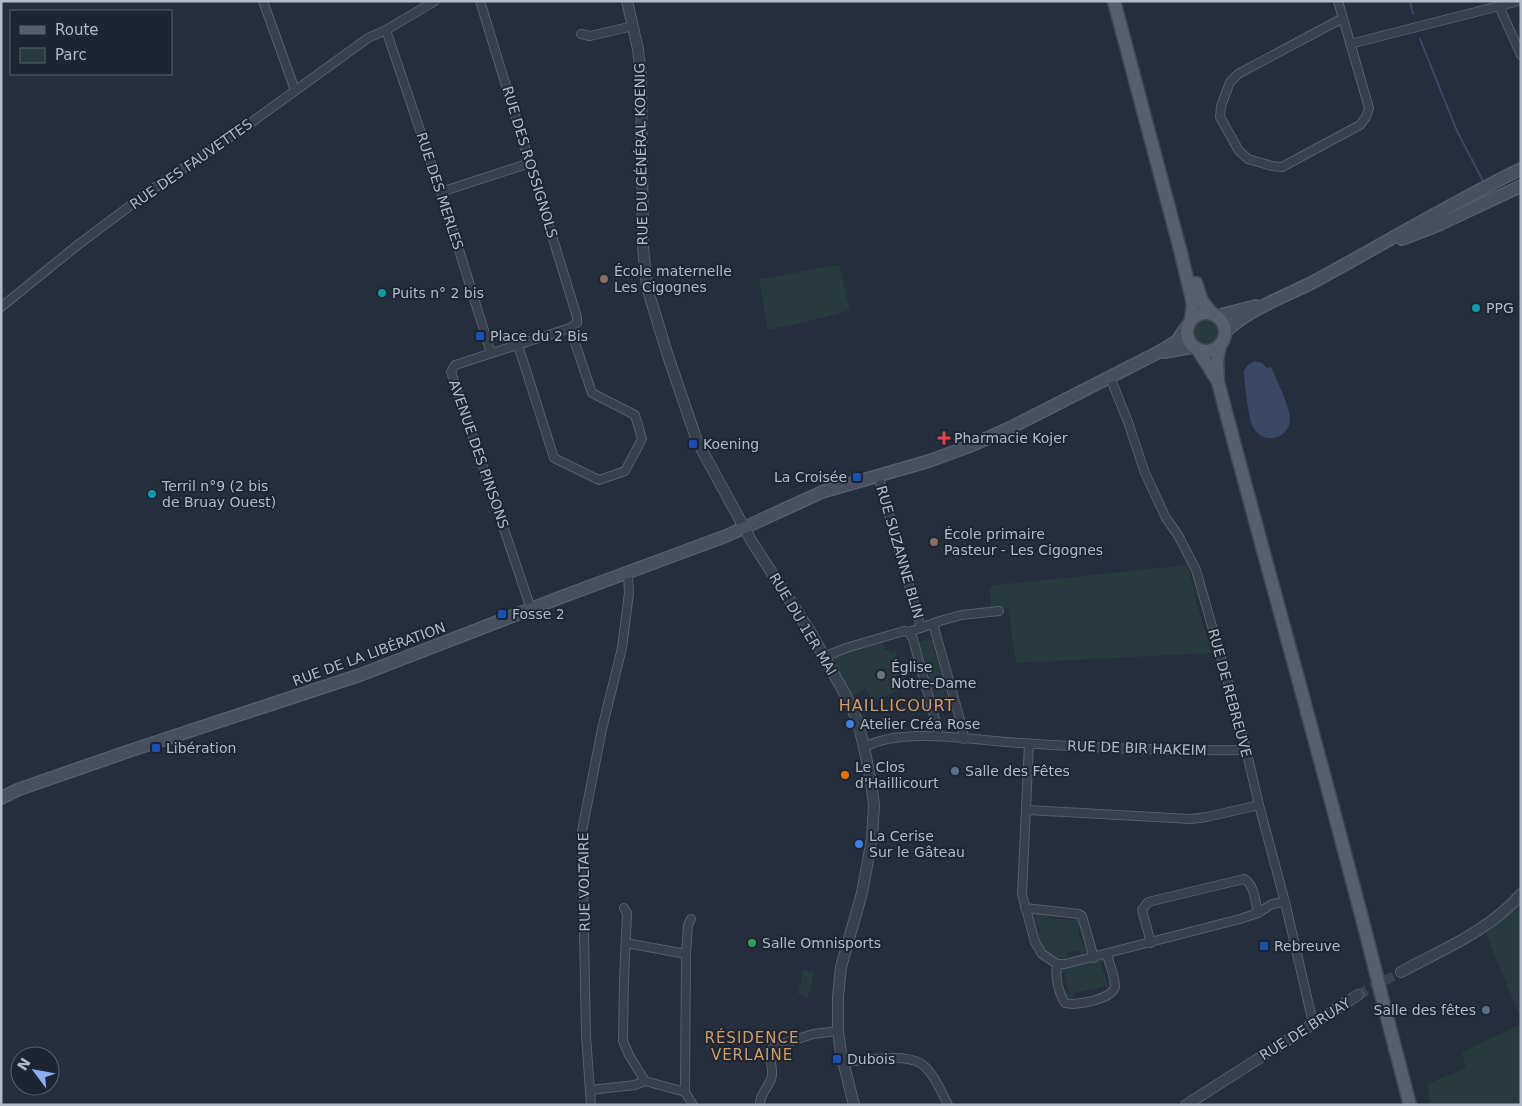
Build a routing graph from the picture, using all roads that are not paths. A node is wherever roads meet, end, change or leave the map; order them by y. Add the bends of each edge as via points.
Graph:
1 (263, 1) edge
2 (435, 1) edge
3 (480, 1) edge
4 (627, 1) edge
5 (1114, 1) edge
6 (1121, 1) edge
7 (1338, 1) edge
8 (1519, 1) edge
9 (1499, 6) junction
10 (1342, 18) junction
11 (633, 26) junction
12 (386, 30) junction
13 (580, 34) dead end
14 (1350, 44) junction
15 (1521, 55) edge
16 (294, 90) junction
17 (530, 163) junction
18 (1521, 170) edge
19 (1521, 186) edge
20 (441, 192) junction
21 (1378, 246) junction
22 (1281, 297) junction
23 (1, 307) edge
24 (1215, 315) junction
25 (1189, 323) junction
26 (574, 326) junction
27 (1226, 332) junction
28 (518, 345) junction
29 (1220, 345) junction
30 (1196, 348) junction
31 (1159, 352) junction
32 (491, 353) junction
33 (1110, 377) junction
34 (1218, 382) junction
35 (878, 475) junction
36 (744, 528) junction
37 (628, 574) junction
38 (532, 609) junction
39 (999, 611) dead end
40 (933, 624) junction
41 (921, 628) junction
42 (909, 632) junction
43 (824, 657) junction
44 (938, 736) junction
45 (963, 739) junction
46 (1029, 744) junction
47 (864, 747) junction
48 (1246, 750) junction
49 (1, 798) edge
50 (1259, 805) junction
51 (1027, 810) junction
52 (1521, 894) edge
53 (1285, 902) junction
54 (624, 908) dead end
55 (1025, 908) junction
56 (1258, 914) junction
57 (691, 918) dead end
58 (626, 943) junction
59 (1151, 943) junction
60 (686, 954) junction
61 (1107, 954) junction
62 (1094, 958) junction
63 (1057, 964) junction
64 (1401, 972) tunnel mouth
65 (1358, 995) tunnel mouth
66 (1313, 1023) junction
67 (838, 1031) junction
68 (842, 1062) junction
69 (645, 1081) junction
70 (590, 1090) junction
71 (685, 1092) junction
72 (591, 1105) edge
73 (693, 1105) edge
74 (760, 1105) edge
75 (854, 1105) edge
76 (948, 1105) edge
77 (1186, 1105) edge
78 (1410, 1105) edge

1 - 16 street
2 - 12 street, RUE DES FAUVETTES
3 - 17 street, RUE DES ROSSIGNOLS
4 - 11 street, RUE DU GÉNÉRAL KOENIG
5 - 25 main road via 1193,304
6 - 24 main road via 1199,293
7 - 10 street
8 - 9 street
9 - 14 street
9 - 15 street
10 - 14 street
10 - 14 street via 1238,74 1230,82 1220,117 1238,151 1248,159 1282,167 1360,125 1368,108
11 - 13 street via 590,36
11 - 36 street, RUE DU GÉNÉRAL KOENIG via 642,78 643,247 647,287 693,431
12 - 16 street, RUE DES FAUVETTES via 368,38
12 - 20 street, RUE DES MERLES
16 - 23 street, RUE DES FAUVETTES via 151,190
17 - 20 street
17 - 26 street, RUE DES ROSSIGNOLS via 575,311
18 - 21 main road via 1470,194
19 - 21 main road via 1436,226
20 - 32 street, RUE DES MERLES
21 - 22 main road
22 - 24 main road via 1230,314
22 - 27 main road
24 - 25 main road via 1201,313
24 - 27 main road via 1224,323
25 - 30 main road via 1187,337
25 - 31 main road via 1177,341
26 - 28 street, AVENUE DES PINSONS
26 - 28 street, RUE DES ROSSIGNOLS via 592,393 634,415 642,439 625,471 599,480 554,458
27 - 29 main road
28 - 32 street, AVENUE DES PINSONS
29 - 30 main road via 1210,351
29 - 34 main road
30 - 31 main road
30 - 34 main road
31 - 33 main road, RUE DE LA LIBÉRATION
32 - 38 street, AVENUE DES PINSONS via 455,365 452,372
33 - 35 main road, RUE DE LA LIBÉRATION via 970,446
33 - 48 street, RUE DE REBREUVE via 1145,473 1196,570
34 - 78 main road, bridge
35 - 36 main road, RUE DE LA LIBÉRATION via 822,492
35 - 41 street, RUE SUZANNE BLIN
36 - 37 main road, RUE DE LA LIBÉRATION
36 - 43 street, RUE DU 1ER MAI
37 - 38 main road, RUE DE LA LIBÉRATION
37 - 70 street, RUE VOLTAIRE via 629,593 622,648 582,831
38 - 49 main road, RUE DE LA LIBÉRATION via 360,675 129,751
39 - 40 street
40 - 41 street
40 - 45 street
41 - 42 street
42 - 43 street
42 - 44 street
43 - 47 street, RUE DU 1ER MAI via 854,712
44 - 45 street, RUE DE BIR HAKEIM
44 - 47 street, RUE DE BIR HAKEIM via 884,741
45 - 46 street, RUE DE BIR HAKEIM
46 - 48 street, RUE DE BIR HAKEIM
46 - 51 street
47 - 67 street, RUE DU 1ER MAI via 874,805 872,839 862,893 841,967
48 - 50 street, RUE DE REBREUVE
50 - 51 street via 1191,819
50 - 53 street, RUE DE REBREUVE
51 - 55 street via 1022,894
52 - 64 street via 1505,912 1481,929
53 - 56 street via 1272,904
53 - 66 street, RUE DE REBREUVE
54 - 58 street via 627,913
55 - 62 street via 1082,916
55 - 63 street via 1035,942 1042,954
56 - 59 street
56 - 59 street via 1251,886 1244,879 1148,902 1142,910
57 - 60 street
58 - 60 street
58 - 69 street via 623,1041
59 - 61 street
60 - 71 street
61 - 62 street
61 - 63 street via 1115,986 1112,992 1108,996 1072,1005 1062,998
62 - 63 street
65 - 66 street, RUE DE BRUAY
66 - 77 street, RUE DE BRUAY
67 - 68 street, RUE DU 1ER MAI
67 - 74 street via 813,1034 773,1047 769,1055 772,1076 759,1099
68 - 75 street, RUE DU 1ER MAI
68 - 76 street via 912,1060 930,1074
69 - 70 street
69 - 71 street
70 - 72 street, RUE VOLTAIRE
71 - 73 street

